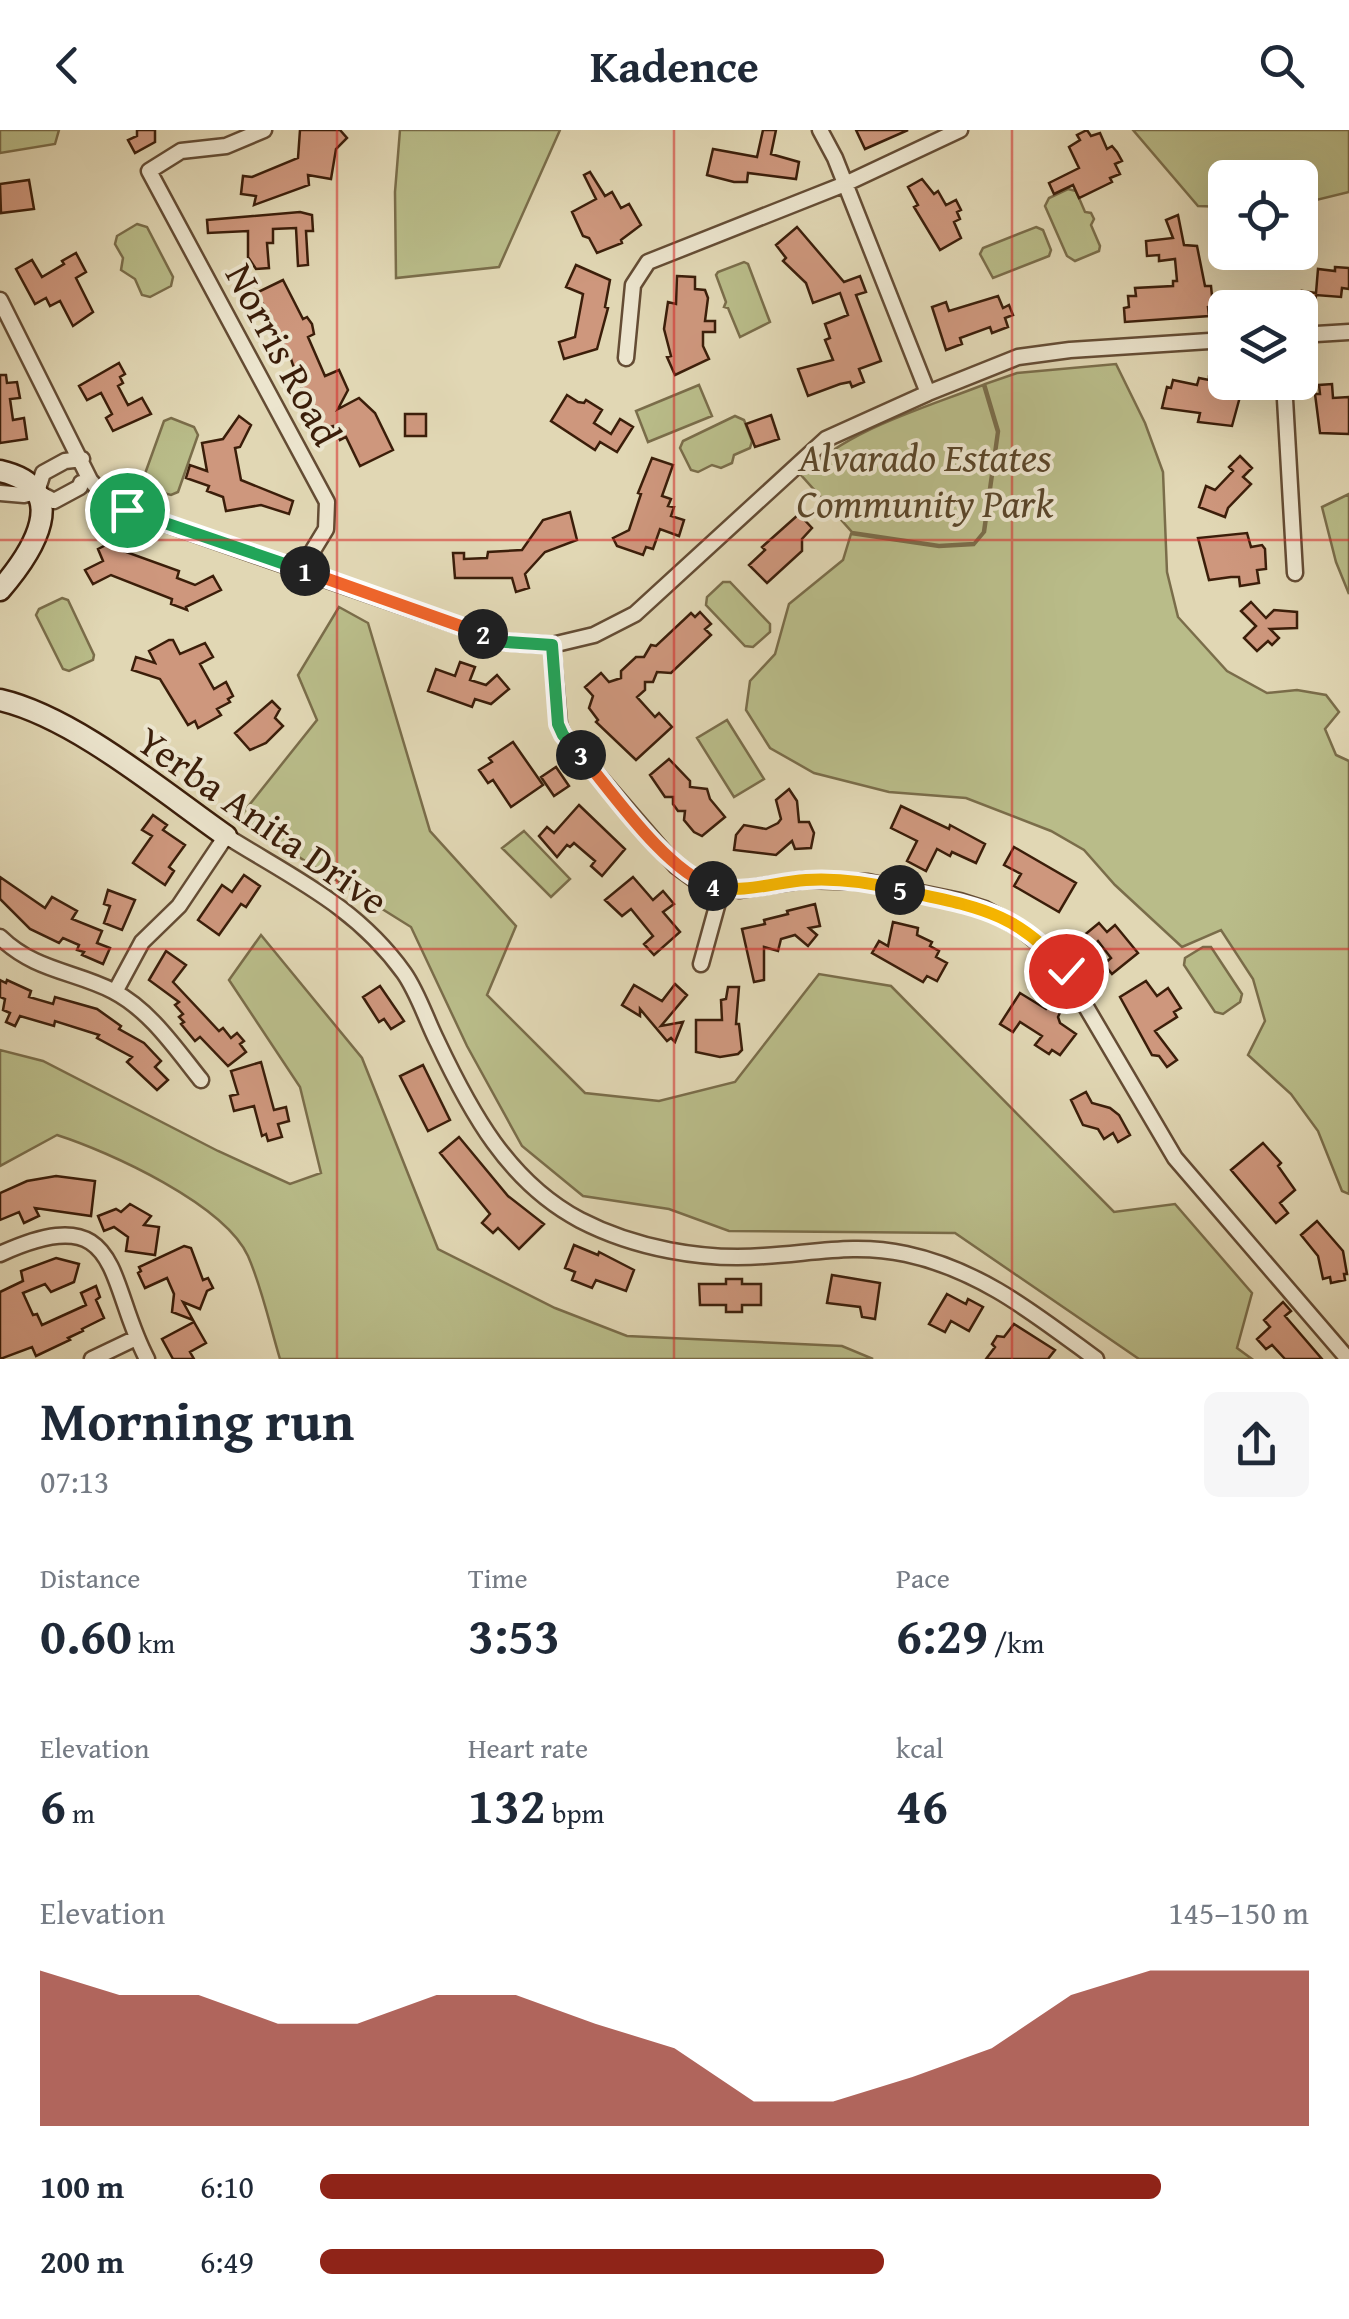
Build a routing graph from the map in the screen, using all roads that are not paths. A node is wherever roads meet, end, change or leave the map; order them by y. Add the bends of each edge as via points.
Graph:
1 (264, 130) edge
2 (820, 130) edge
3 (960, 130) edge
4 (845, 184) junction
5 (0, 300) edge
6 (1349, 332) edge
7 (1318, 335) edge
8 (1208, 341) edge
9 (626, 358) dead end
10 (928, 392) junction
11 (1285, 400) edge
12 (76, 460) junction
13 (0, 470) edge
14 (86, 482) junction
15 (42, 490) junction
16 (0, 492) edge
17 (301, 570) junction
18 (1295, 574) dead end
19 (0, 590) edge
20 (552, 645) junction
21 (0, 700) edge
22 (226, 836) junction
23 (722, 888) junction
24 (0, 938) edge
25 (701, 964) dead end
26 (115, 992) junction
27 (201, 1080) dead end
28 (0, 1254) edge
29 (136, 1338) junction
30 (92, 1359) edge
31 (147, 1359) edge
32 (1096, 1359) edge
33 (1348, 1359) edge

1 - 17 street, Norris Road via 226,146 181,151 149,171 327,502 326,529
2 - 4 street
3 - 4 street
4 - 9 street via 648,262 633,285
4 - 10 street
5 - 12 street
6 - 7 street
8 - 10 street via 1018,358
10 - 20 street via 826,439 635,614 594,636
11 - 18 street
12 - 14 street
12 - 15 street
13 - 15 street
14 - 15 street via 54,501
14 - 17 street via 112,505
15 - 16 street via 24,496
15 - 19 street via 38,536
17 - 20 street via 506,642
20 - 23 street via 563,735 676,866
21 - 22 street, Yerba Anita Drive via 93,744
22 - 26 street via 179,906 142,942
22 - 32 street, Yerba Anita Drive via 360,921 406,975 492,1143 534,1189 581,1220 672,1251 737,1258 873,1249 953,1266 1002,1290
23 - 25 street
23 - 33 street via 868,882 960,901 1020,928 1066,971 1175,1158
24 - 26 street via 35,962
26 - 27 street via 156,1024
28 - 29 street via 53,1236 85,1240 114,1268
29 - 30 street
29 - 31 street

